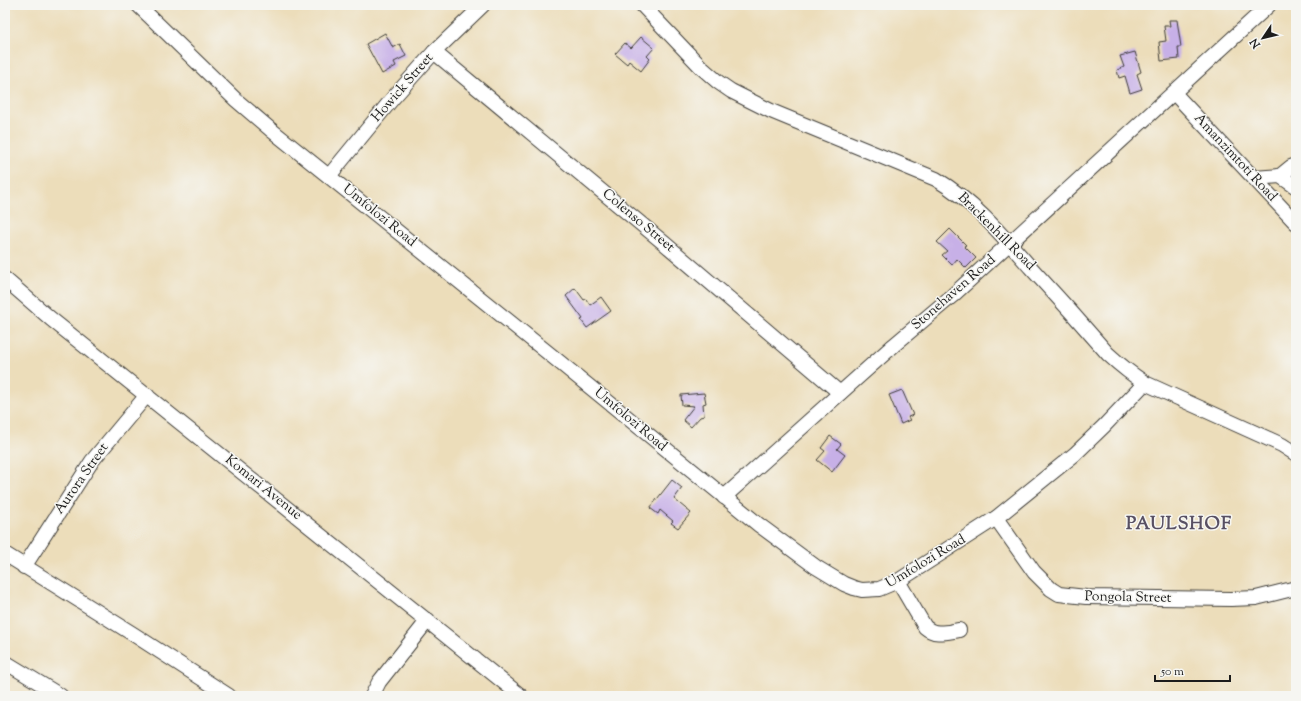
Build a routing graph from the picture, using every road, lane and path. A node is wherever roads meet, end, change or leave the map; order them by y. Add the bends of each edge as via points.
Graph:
1 (138, 5) edge
2 (483, 5) edge
3 (642, 5) edge
4 (1269, 5) edge
5 (434, 52) junction
6 (1174, 93) junction
7 (1296, 166) edge
8 (329, 176) junction
9 (1280, 176) junction
10 (1254, 178) junction
11 (1296, 187) edge
12 (1296, 223) edge
13 (1010, 244) junction
14 (7, 287) edge
15 (1145, 383) junction
16 (840, 393) junction
17 (147, 395) junction
18 (1296, 454) edge
19 (724, 497) junction
20 (996, 518) junction
21 (5, 554) edge
22 (24, 567) junction
23 (898, 581) junction
24 (1296, 588) edge
25 (428, 620) junction
26 (959, 630) dead end
27 (5, 662) edge
28 (61, 696) edge
29 (229, 696) edge
30 (372, 696) edge
31 (521, 696) edge

1 - 8 street, Umfolozi Road via 236,100
2 - 5 street, Howick Street
3 - 13 street, Brackenhill Road via 702,68 731,91 771,111 936,179 967,200
4 - 6 street, Stonehaven Road
5 - 8 street, Howick Street
5 - 16 street, Colenso Street
6 - 10 street, Amanzimtoti Road
6 - 13 street, Stonehaven Road
7 - 9 street
8 - 19 street, Umfolozi Road
9 - 10 street
9 - 11 street
10 - 12 street, Amanzimtoti Road
13 - 15 street, Brackenhill Road via 1112,358
13 - 16 street, Stonehaven Road
14 - 17 street, Komari Avenue
15 - 18 street, Brackenhill Road via 1282,445
15 - 20 street, Umfolozi Road via 1075,454
16 - 19 street, Stonehaven Road
17 - 22 street, Aurora Street via 92,461
17 - 25 street, Komari Avenue
19 - 23 street, Umfolozi Road via 816,567 844,584 870,590
20 - 23 street, Umfolozi Road
20 - 24 street, Pongola Street via 1034,572 1050,589 1059,594 1086,597 1231,600 1256,598
21 - 22 street
22 - 29 street
23 - 26 street via 928,630 939,633
25 - 30 street via 379,682
25 - 31 street, Komari Avenue
27 - 28 street

